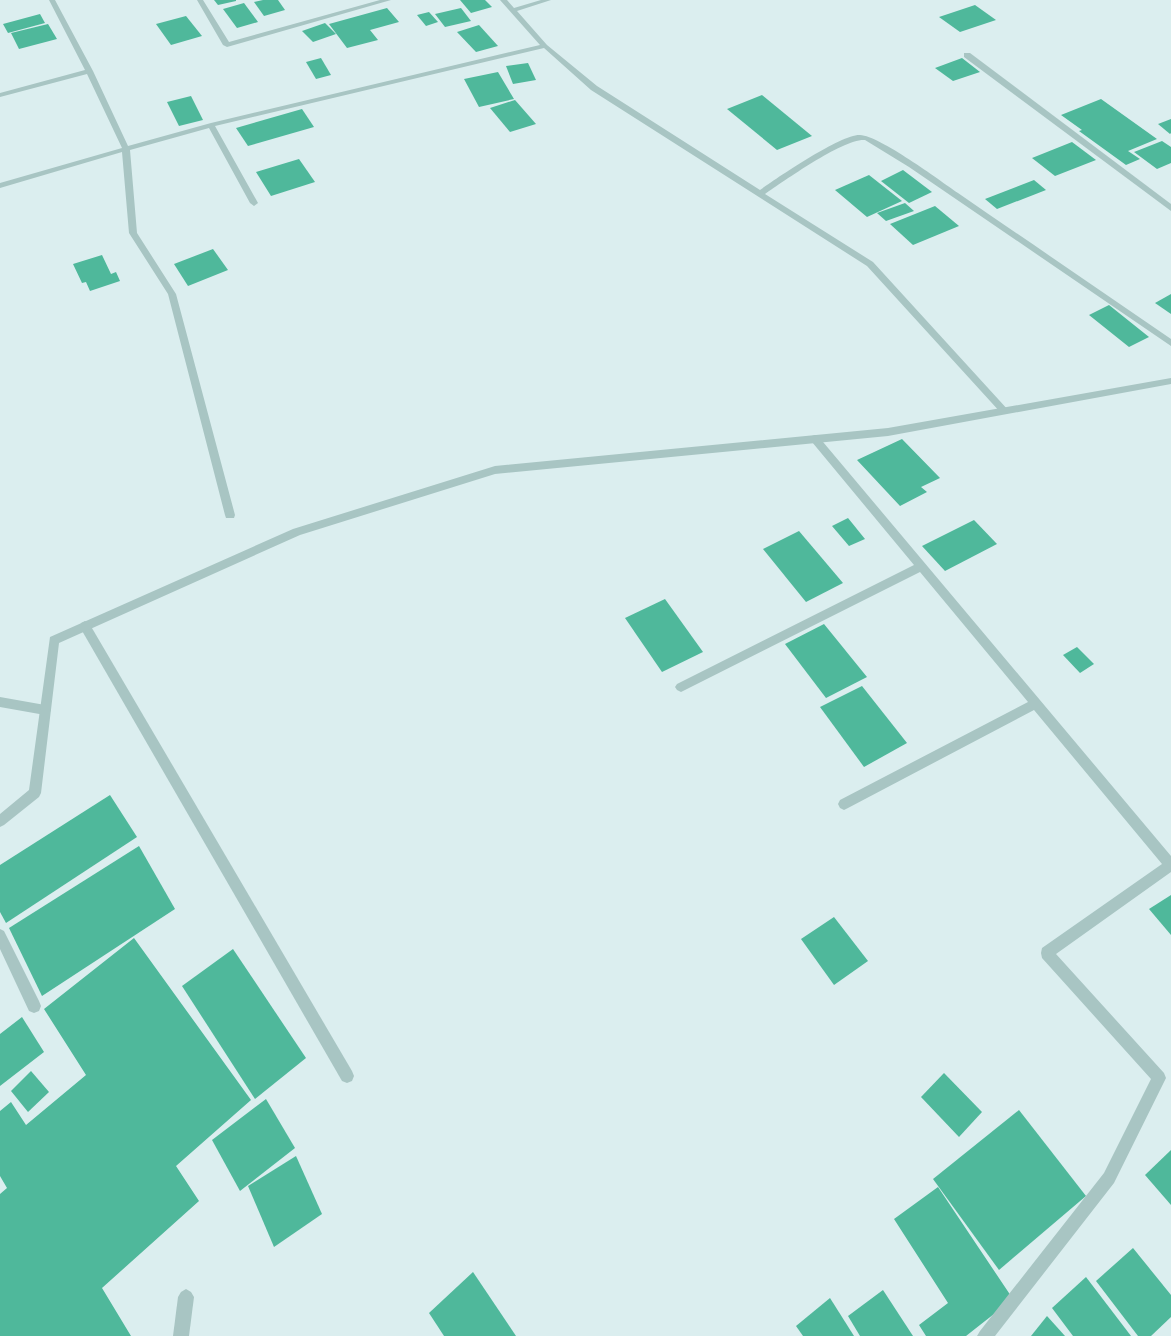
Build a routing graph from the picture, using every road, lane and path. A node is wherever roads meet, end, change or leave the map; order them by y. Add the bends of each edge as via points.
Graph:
1 (52, 0) edge
2 (200, 0) edge
3 (388, 0) edge
4 (503, 0) edge
5 (548, 0) edge
6 (513, 10) junction
7 (545, 46) junction
8 (968, 55) dead end
9 (89, 71) junction
10 (0, 95) edge
11 (211, 125) junction
12 (126, 149) junction
13 (0, 186) edge
14 (759, 194) junction
15 (254, 202) dead end
16 (1171, 208) edge
17 (1171, 343) edge
18 (1171, 381) edge
19 (1004, 411) junction
20 (816, 439) junction
21 (230, 515) dead end
22 (921, 566) junction
23 (85, 626) junction
24 (681, 687) dead end
25 (0, 702) edge
26 (1036, 704) junction
27 (45, 710) junction
28 (844, 804) dead end
29 (0, 821) edge
30 (0, 935) edge
31 (34, 1006) dead end
32 (347, 1076) dead end
33 (186, 1297) dead end
34 (181, 1336) edge
35 (985, 1336) edge

1 - 9 street
2 - 3 street via 227,45
4 - 6 street
5 - 6 street
6 - 7 street
7 - 11 street
7 - 14 street via 594,88
8 - 16 street
9 - 10 street
9 - 12 street
11 - 12 street
11 - 15 street
12 - 13 street
12 - 21 street via 133,233 172,294
14 - 17 street via 800,166 841,144 858,137 867,138 912,165
14 - 19 street via 870,264
18 - 19 street
19 - 20 street via 888,432
20 - 22 street
20 - 23 street via 495,470 297,532
22 - 24 street
22 - 26 street
23 - 27 street via 54,640
23 - 32 street
25 - 27 street
26 - 28 street
26 - 35 street via 1171,865 1047,953 1159,1078 1109,1178
27 - 29 street via 35,793
30 - 31 street
33 - 34 street

